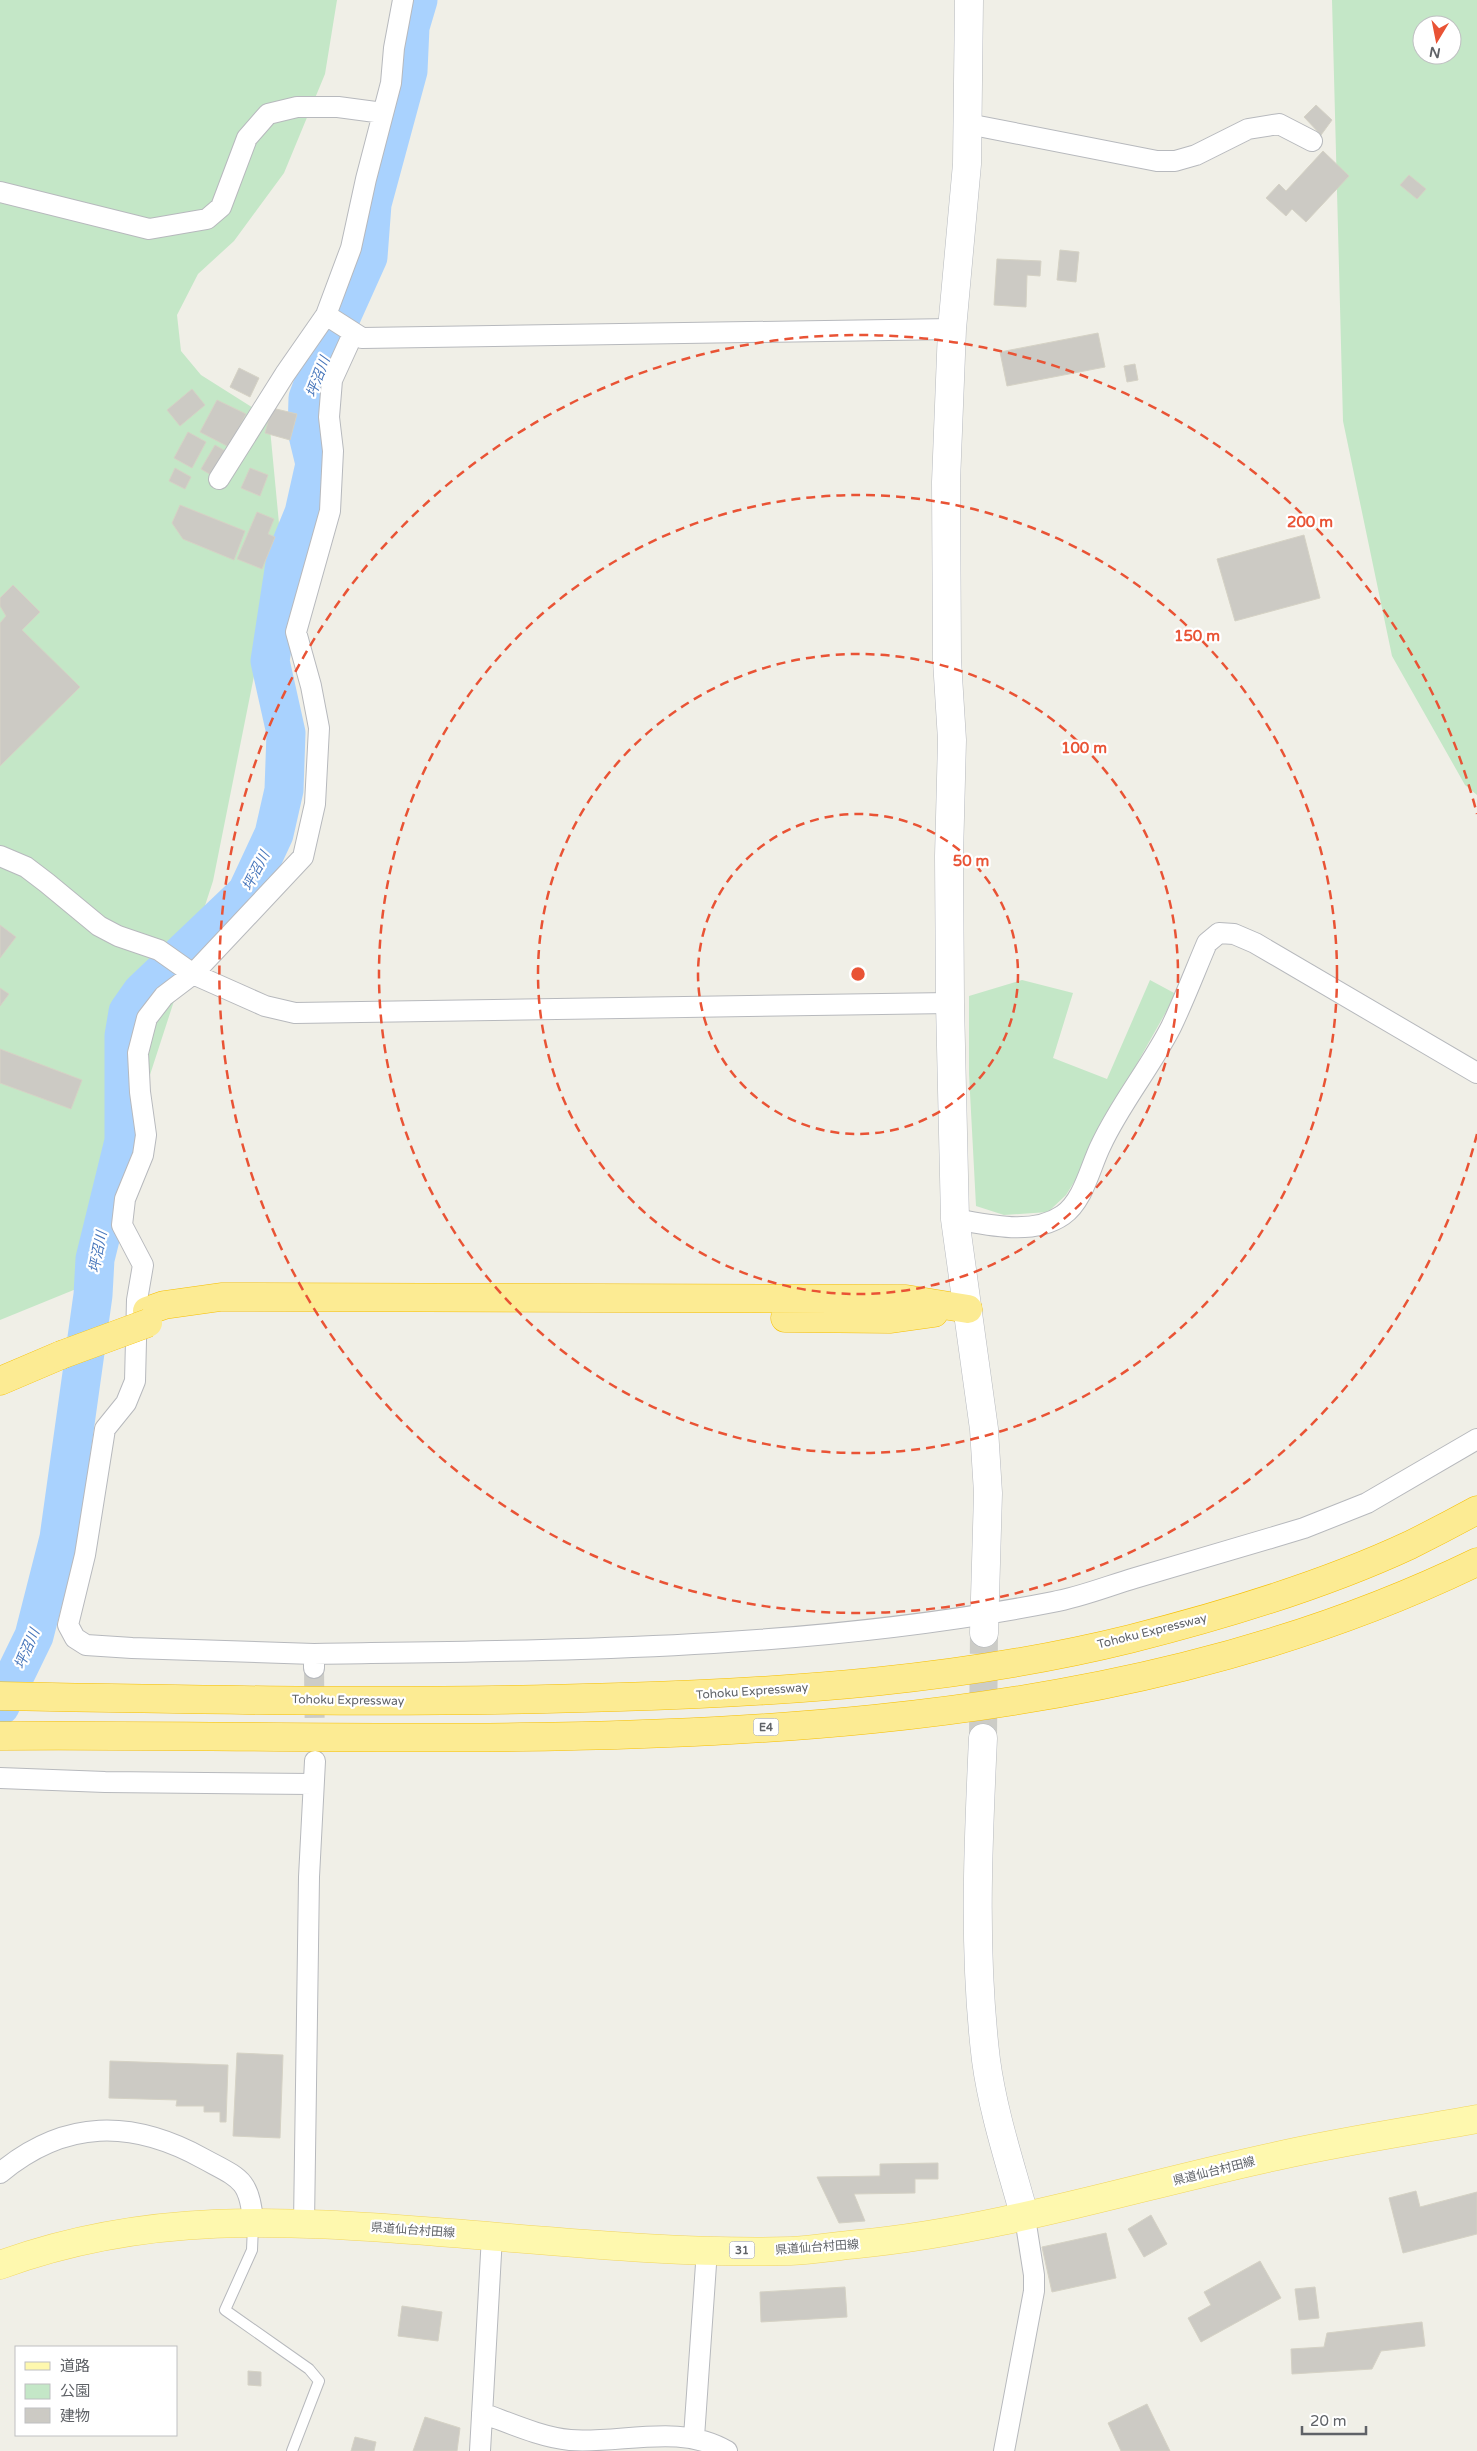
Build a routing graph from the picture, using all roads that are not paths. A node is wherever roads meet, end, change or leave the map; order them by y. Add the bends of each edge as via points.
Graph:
1 (403, 0) edge
2 (969, 0) edge
3 (383, 113) junction
4 (968, 124) junction
5 (1312, 141) dead end
6 (0, 192) edge
7 (339, 324) junction
8 (952, 329) junction
9 (219, 478) dead end
10 (0, 856) edge
11 (182, 965) junction
12 (950, 1003) junction
13 (1477, 1073) edge
14 (955, 1219) junction
15 (968, 1309) junction
16 (61, 1350) junction
17 (0, 1368) edge
18 (0, 1381) edge
19 (1477, 1439) edge
20 (1477, 1510) edge
21 (1477, 1562) edge
22 (984, 1624) junction
23 (0, 1696) edge
24 (0, 1736) edge
25 (983, 1738) tunnel mouth
26 (315, 1761) tunnel mouth
27 (5, 1778) edge
28 (313, 1784) junction
29 (1477, 2119) edge
30 (0, 2173) edge
31 (1025, 2218) junction
32 (254, 2222) junction
33 (304, 2224) junction
34 (492, 2236) junction
35 (707, 2250) junction
36 (0, 2265) edge
37 (482, 2413) junction
38 (694, 2437) junction
39 (292, 2451) edge
40 (480, 2451) edge
41 (727, 2451) edge
42 (1004, 2451) edge

1 - 3 street via 391,83
2 - 4 street
3 - 6 street via 338,107 297,107 268,114 247,138 221,207 207,219 149,229
3 - 7 street via 351,248
4 - 5 street via 1157,161 1175,161 1196,155 1248,129 1279,124
4 - 8 street
7 - 8 street via 362,338
7 - 9 street via 285,374
7 - 11 street via 329,416 333,452 330,511 296,632 319,728 315,804 303,857
8 - 12 street via 946,482 952,740
10 - 11 street via 33,872 99,926 159,950
11 - 12 street via 264,1006 295,1013
11 - 22 street via 164,996 146,1018 138,1053 146,1136 143,1156 125,1199 122,1225 143,1265 137,1300 135,1381 126,1403 105,1429 86,1555 68,1625 75,1638 86,1645 314,1661 739,1643
12 - 14 street
13 - 14 street via 1275,954 1234,934 1219,933 1207,943 1170,1028 1101,1144 1081,1193 1065,1214 1047,1224 1024,1227 985,1225
14 - 15 street
15 - 16 highway, bridge via 891,1319 225,1309 148,1317
15 - 22 street via 984,1429 988,1493
16 - 17 highway
16 - 18 highway
19 - 22 street via 1367,1504 1304,1528
20 - 23 highway, Tohoku Expressway via 1407,1546 1329,1577 1222,1613 1130,1639 941,1673 691,1695 528,1700
21 - 24 highway, E4 via 1354,1616 1205,1662 1046,1695 951,1710 704,1732 528,1736
25 - 31 street via 977,1853 978,1967 986,2061
26 - 28 street
27 - 28 street
28 - 33 street
29 - 31 main road, 県道仙台村田線 / 31 via 1278,2156
30 - 32 street via 19,2157 58,2138 97,2130 126,2130 158,2137 242,2180 252,2199
31 - 35 main road, 県道仙台村田線 / 31 via 904,2240 793,2251
31 - 42 street via 1034,2291
32 - 33 main road, 県道仙台村田線 / 31
32 - 36 main road, 県道仙台村田線 / 31 via 167,2226 96,2237
32 - 39 lane via 252,2250 225,2310 309,2368 319,2381
33 - 34 main road, 県道仙台村田線 / 31
34 - 35 main road, 県道仙台村田線 / 31
34 - 37 street
35 - 38 street
37 - 38 street via 567,2440
37 - 40 street
38 - 41 street

